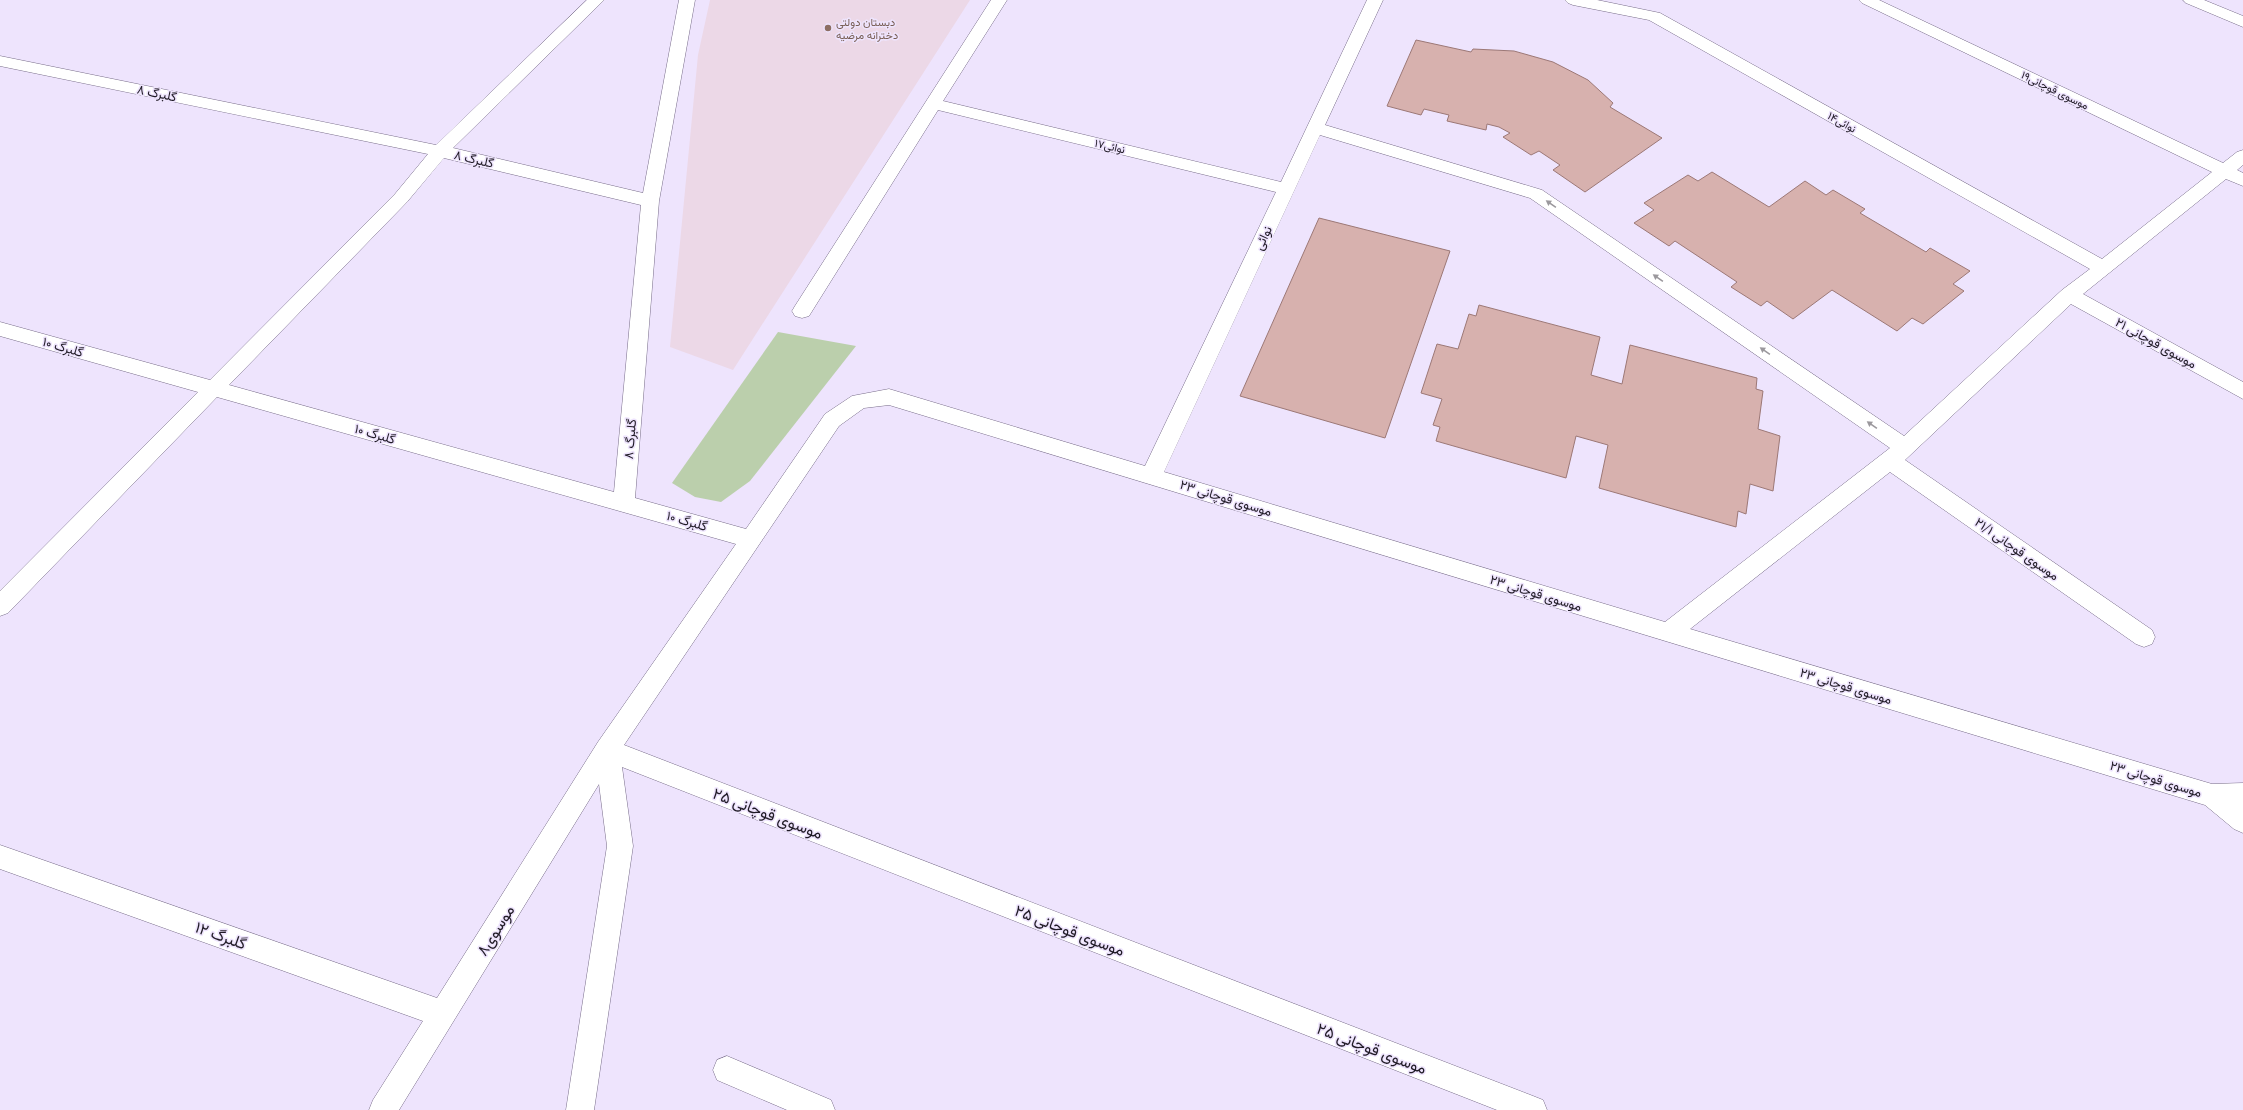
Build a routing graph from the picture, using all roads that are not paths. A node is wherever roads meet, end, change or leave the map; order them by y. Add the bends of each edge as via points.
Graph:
1 (596, 0) edge
2 (687, 0) edge
3 (998, 0) edge
4 (1375, 0) edge
5 (1573, 0) edge
6 (1867, 0) edge
7 (2191, 0) edge
8 (2243, 22) edge
9 (0, 61) edge
10 (933, 104) junction
11 (1315, 128) junction
12 (440, 151) junction
13 (2243, 156) edge
14 (2224, 171) junction
15 (2243, 180) edge
16 (1287, 189) junction
17 (650, 201) junction
18 (2103, 268) junction
19 (2069, 295) junction
20 (802, 311) dead end
21 (0, 329) edge
22 (214, 389) junction
23 (2243, 391) edge
24 (859, 401) joint
25 (1897, 454) junction
26 (1151, 476) junction
27 (624, 503) junction
28 (751, 539) junction
29 (0, 606) edge
30 (1668, 633) junction
31 (2144, 636) dead end
32 (607, 750) junction
33 (2243, 795) edge
34 (2212, 796) junction
35 (2243, 820) edge
36 (0, 857) edge
37 (442, 1014) junction
38 (726, 1070) dead end
39 (383, 1110) edge
40 (580, 1110) edge
41 (821, 1110) edge
42 (1533, 1110) edge

1 - 12 street
2 - 17 street
3 - 10 street
4 - 11 street, نوائی
5 - 18 street, نوائی۱۴ via 1654,16
6 - 14 street, موسوی قوچانی۱۹
7 - 8 street
9 - 12 street, گلبرگ ۸
10 - 16 street, نوائی۱۷
10 - 20 street
11 - 16 street, نوائی
25 -> 11 street, موسوی قوچانی ۲۱/۱ via 1536,194
12 - 17 street, گلبرگ ۸
12 - 22 street via 401,198
13 - 14 street
14 - 15 street, موسوی قوچانی۱۹
14 - 18 street
16 - 26 street, نوائی
17 - 27 street, گلبرگ ۸
18 - 19 street
19 - 23 street, موسوی قوچانی ۲۱
19 - 25 street
21 - 22 street, گلبرگ ۱۰
22 - 27 street, گلبرگ ۱۰
22 - 29 street
24 - 26 street, موسوی قوچانی ۲۳ via 890,396
24 - 28 street, موسوی۸ via 832,420
25 - 30 street
25 - 31 street, موسوی قوچانی ۲۱/۱
26 - 30 street, موسوی قوچانی ۲۳
27 - 28 street, گلبرگ ۱۰
28 - 32 street, موسوی۸
30 - 34 street, موسوی قوچانی ۲۳
32 - 37 street, موسوی۸
32 - 40 street via 620,846
32 - 42 street, موسوی قوچانی ۲۵
33 - 34 street, موسوی قوچانی ۲۳
34 - 35 street, موسوی قوچانی ۲۳
36 - 37 street, گلبرگ ۱۲
37 - 39 street, موسوی۸
38 - 41 street

